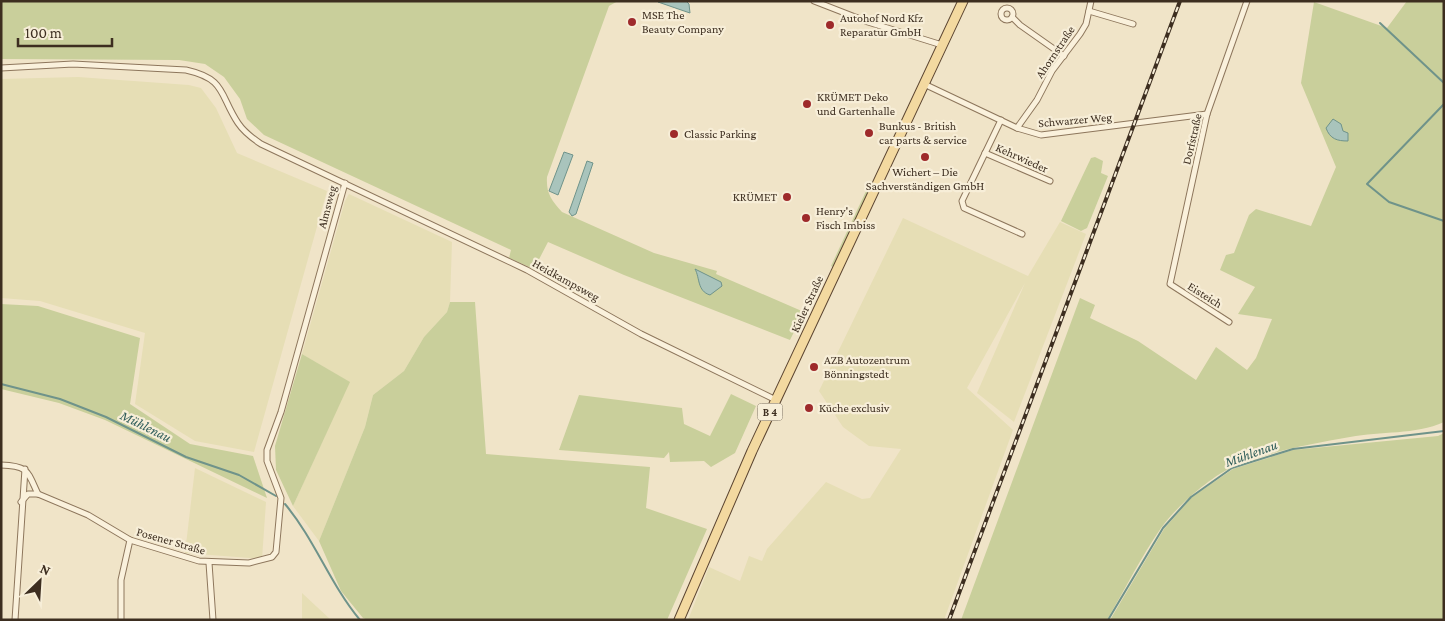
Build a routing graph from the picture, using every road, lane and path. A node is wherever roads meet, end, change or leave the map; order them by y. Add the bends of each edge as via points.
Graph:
1 (814, 1) edge
2 (963, 1) edge
3 (1091, 1) edge
4 (1247, 1) edge
5 (1089, 11) junction
6 (1012, 17) dead end
7 (1133, 24) dead end
8 (942, 45) junction
9 (1064, 56) junction
10 (1, 68) edge
11 (924, 84) junction
12 (1207, 114) junction
13 (1001, 120) junction
14 (1017, 128) junction
15 (985, 153) junction
16 (1050, 181) dead end
17 (345, 183) junction
18 (1022, 234) dead end
19 (1170, 284) joint
20 (1229, 322) dead end
21 (776, 400) junction
22 (1, 465) edge
23 (25, 469) junction
24 (38, 494) junction
25 (21, 502) junction
26 (130, 540) junction
27 (276, 552) joint
28 (209, 563) junction
29 (15, 620) edge
30 (121, 620) edge
31 (213, 620) edge
32 (679, 620) edge

1 - 8 street
2 - 8 main road, Kieler Straße / B 4
3 - 5 street, Ahornstraße
4 - 12 street, Dorfstraße
5 - 7 street
5 - 9 street, Ahornstraße via 1080,34
6 - 9 street
8 - 11 main road, Kieler Straße / B 4
9 - 14 street, Ahornstraße
10 - 17 street, Almsweg via 73,64 201,73 223,92 238,123 261,144
11 - 13 street, Schwarzer Weg
11 - 21 main road, Kieler Straße / B 4
12 - 14 street, Schwarzer Weg via 1055,134 1041,135
12 - 19 street, Dorfstraße
13 - 14 street, Schwarzer Weg
13 - 15 street, Kehrwieder
15 - 16 street, Kehrwieder
15 - 18 street, Kehrwieder via 962,201 964,208
17 - 21 street, Heidkampsweg via 530,271 641,334
17 - 27 street, Almsweg via 281,412 267,450 267,461 281,498
19 - 20 street, Eisteich
21 - 32 main road, Kieler Straße / B 4
22 - 23 street
23 - 24 street
23 - 25 street
24 - 25 street via 28,494
24 - 26 street, Posener Straße via 88,515
25 - 29 street
26 - 28 street, Posener Straße
26 - 30 street via 121,580
27 - 28 street, Posener Straße via 272,557 257,562
28 - 31 street

